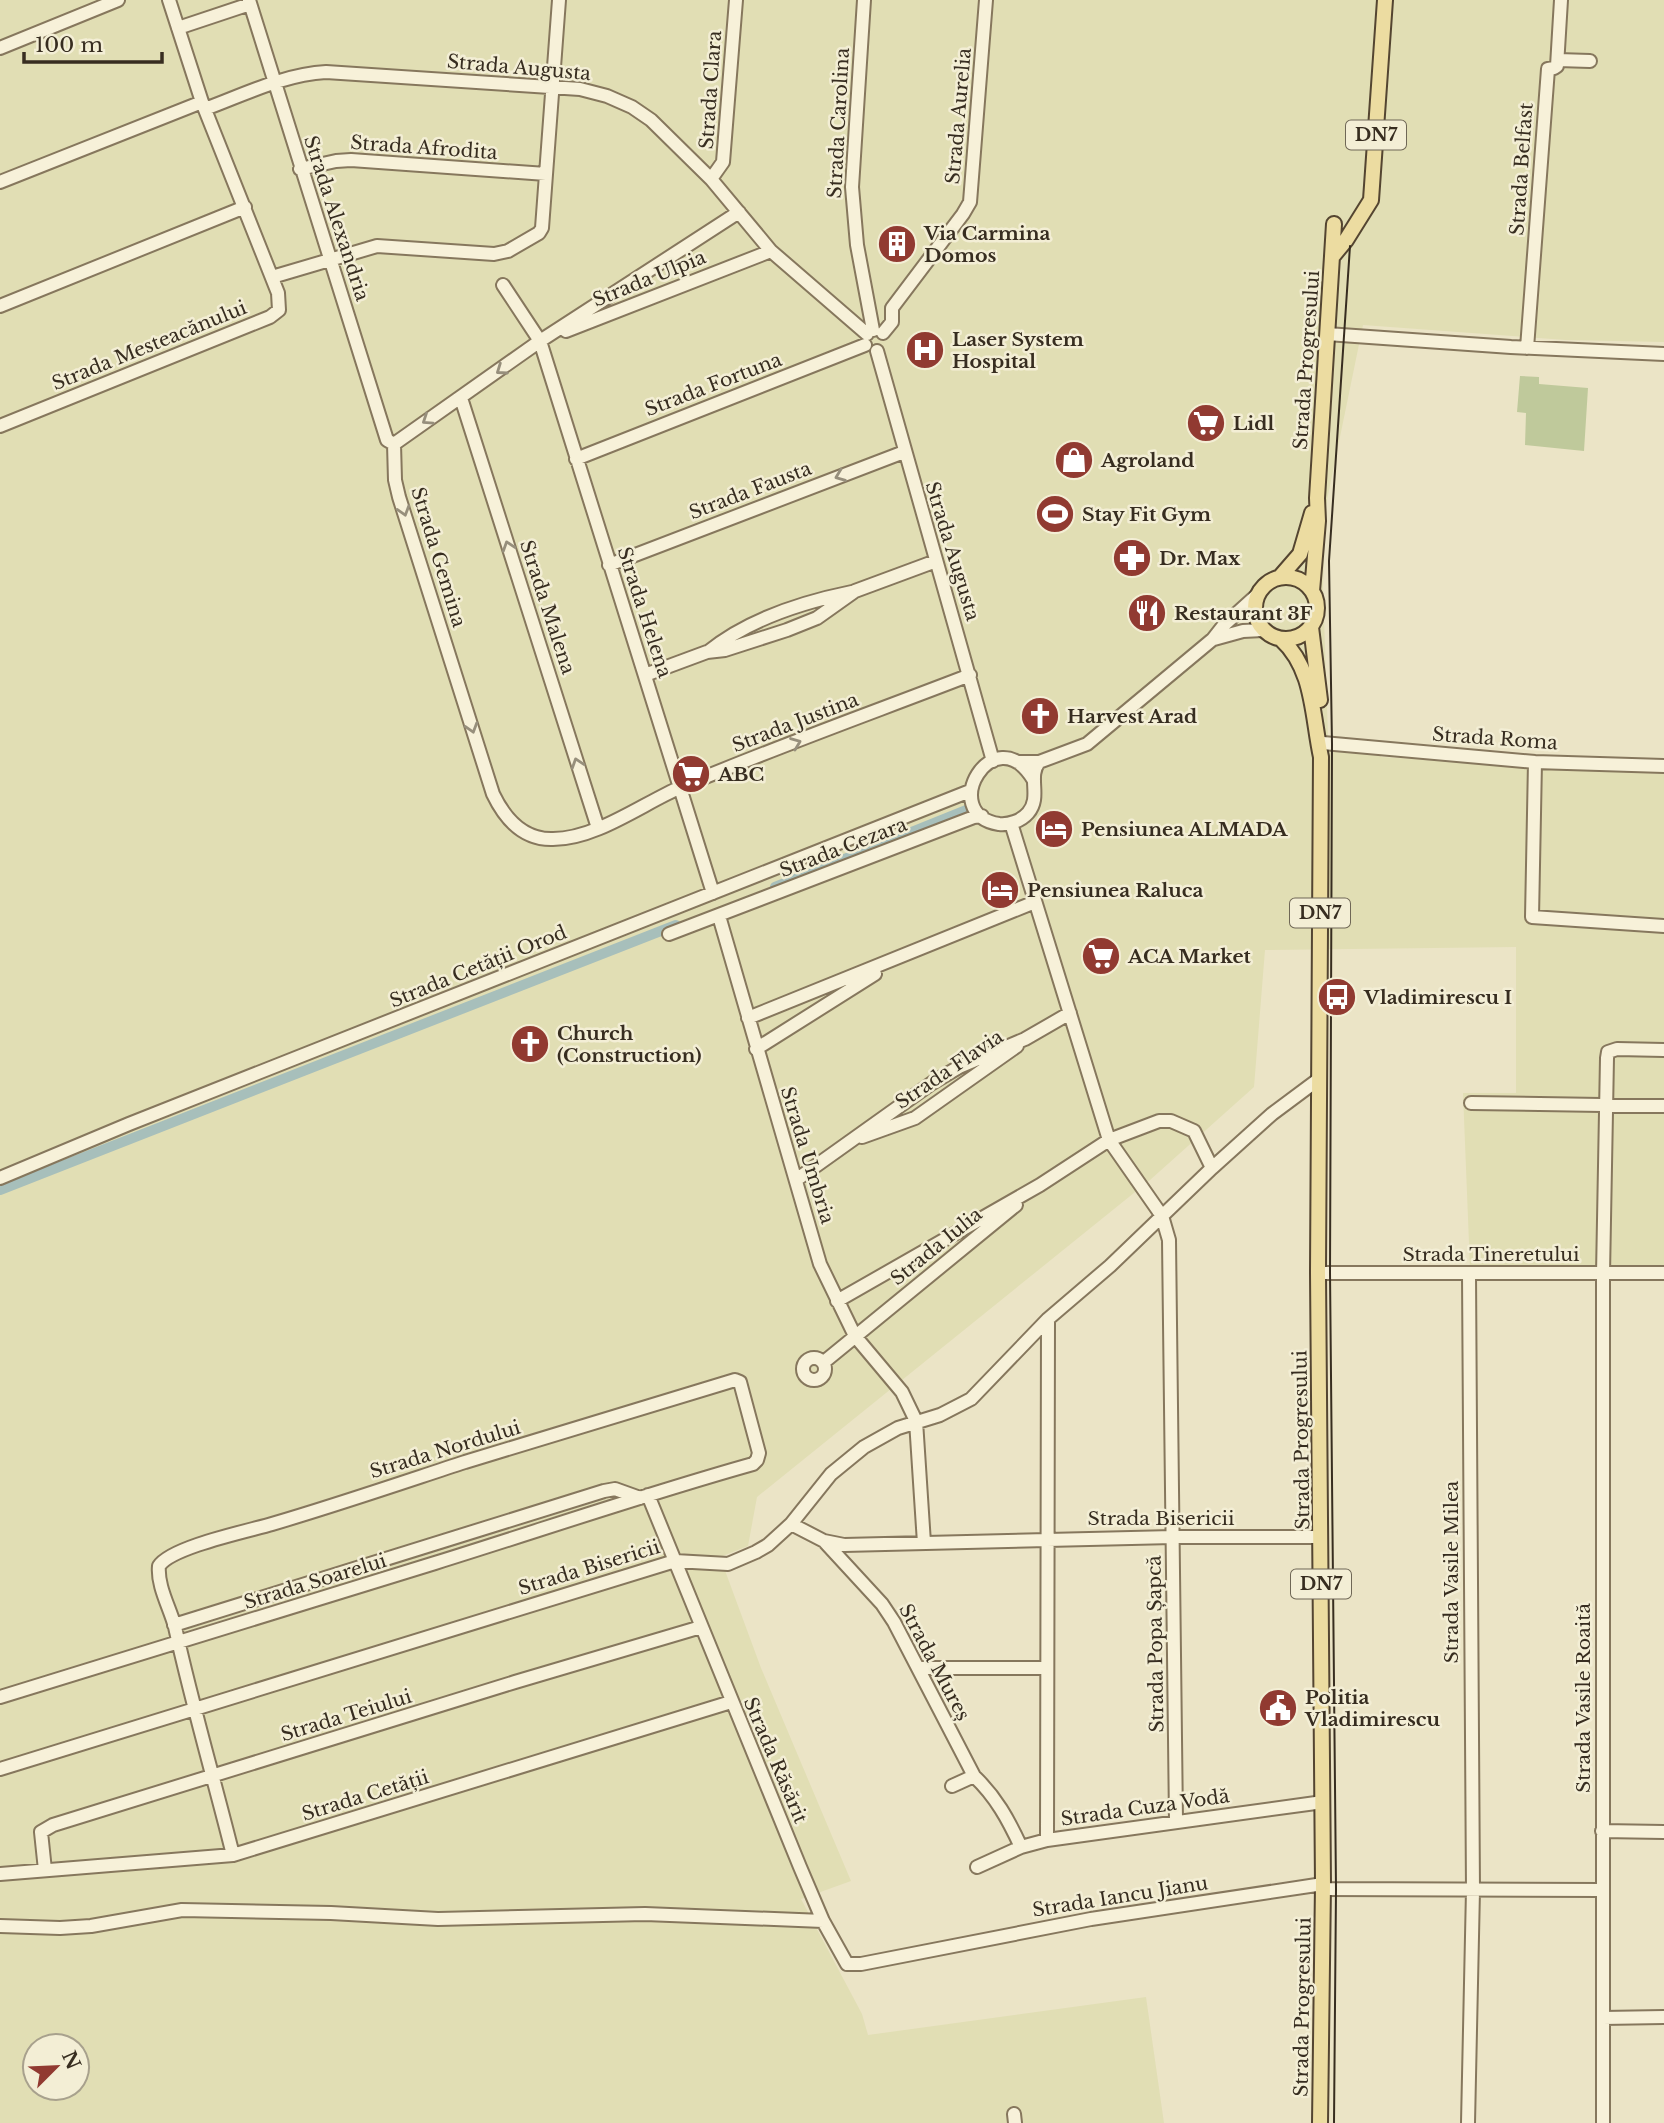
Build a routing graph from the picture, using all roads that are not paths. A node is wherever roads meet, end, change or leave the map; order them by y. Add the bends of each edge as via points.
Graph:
1 (118, 0) edge
2 (169, 0) edge
3 (559, 0) edge
4 (736, 0) edge
5 (864, 0) edge
6 (986, 0) edge
7 (1385, 0) edge
8 (1560, 0) edge
9 (249, 2) edge
10 (178, 28) junction
11 (0, 48) edge
12 (1558, 60) junction
13 (1590, 61) dead end
14 (273, 84) junction
15 (552, 86) junction
16 (204, 106) junction
17 (300, 169) junction
18 (546, 174) junction
19 (711, 179) junction
20 (0, 182) edge
21 (245, 207) junction
22 (739, 212) junction
23 (1334, 225) dead end
24 (771, 251) junction
25 (1332, 257) junction
26 (330, 260) junction
27 (272, 277) junction
28 (503, 285) dead end
29 (0, 306) edge
30 (1327, 334) junction
31 (873, 339) junction
32 (540, 341) junction
33 (1527, 348) junction
34 (1664, 354) edge
35 (461, 398) junction
36 (0, 426) edge
37 (394, 444) junction
38 (904, 452) junction
39 (576, 459) junction
40 (1317, 498) junction
41 (936, 561) junction
42 (610, 565) junction
43 (1280, 577) junction
44 (1312, 591) junction
45 (1256, 596) junction
46 (1311, 627) junction
47 (1263, 630) junction
48 (1213, 639) junction
49 (1280, 639) junction
50 (645, 675) junction
51 (970, 675) junction
52 (1322, 750) junction
53 (993, 761) junction
54 (1017, 762) junction
55 (1040, 762) junction
56 (1535, 762) junction
57 (1664, 765) edge
58 (1033, 779) junction
59 (680, 788) junction
60 (970, 791) junction
61 (982, 816) junction
62 (1011, 823) junction
63 (598, 828) junction
64 (713, 893) junction
65 (1035, 902) junction
66 (719, 916) junction
67 (1664, 926) edge
68 (669, 934) dead end
69 (899, 958) junction
70 (1070, 1013) junction
71 (748, 1018) junction
72 (1025, 1039) junction
73 (756, 1049) junction
74 (1664, 1050) edge
75 (1319, 1079) junction
76 (1471, 1103) dead end
77 (1606, 1106) junction
78 (1664, 1106) edge
79 (852, 1140) junction
80 (1109, 1140) junction
81 (1212, 1168) junction
82 (0, 1178) edge
83 (796, 1180) junction
84 (1040, 1185) junction
85 (1162, 1216) junction
86 (1318, 1273) junction
87 (1664, 1273) edge
88 (1469, 1274) junction
89 (1603, 1274) junction
90 (837, 1301) junction
91 (1048, 1319) junction
92 (855, 1336) junction
93 (824, 1362) dead end
94 (916, 1421) junction
95 (753, 1464) joint
96 (644, 1497) junction
97 (791, 1524) junction
98 (1173, 1536) junction
99 (1321, 1537) junction
100 (1048, 1539) junction
101 (824, 1541) junction
102 (924, 1543) junction
103 (675, 1561) junction
104 (338, 1574) junction
105 (344, 1592) junction
106 (174, 1625) junction
107 (701, 1627) junction
108 (178, 1643) junction
109 (918, 1668) junction
110 (1047, 1668) junction
111 (0, 1698) edge
112 (731, 1702) junction
113 (194, 1707) junction
114 (0, 1769) edge
115 (213, 1776) junction
116 (974, 1776) junction
117 (952, 1786) dead end
118 (1322, 1802) junction
119 (1176, 1821) junction
120 (1602, 1831) junction
121 (1664, 1832) edge
122 (1047, 1840) junction
123 (1021, 1847) junction
124 (233, 1855) junction
125 (977, 1867) dead end
126 (45, 1870) junction
127 (0, 1874) edge
128 (1323, 1887) junction
129 (1602, 1890) junction
130 (1473, 1891) junction
131 (823, 1921) junction
132 (0, 1926) edge
133 (924, 1950) joint
134 (1664, 2017) edge
135 (1603, 2018) junction
136 (1320, 2123) edge
137 (1468, 2123) edge
138 (1602, 2123) edge

1 - 11 street
2 - 10 street, Strada Mesteacănului
3 - 15 street
4 - 19 street, Strada Clara via 723,162
5 - 31 street, Strada Carolina via 852,196
6 - 31 street, Strada Aurelia via 970,202 892,308 892,322
7 - 25 main road, DN7 via 1371,200
8 - 12 street, Strada Belfast
9 - 10 street
9 - 14 street, Strada Alexandria
10 - 16 street, Strada Mesteacănului
12 - 13 street
12 - 33 street, Strada Belfast via 1548,69
14 - 15 street, Strada Augusta via 326,72
14 - 16 street, Strada Augusta
14 - 17 street, Strada Alexandria
15 - 18 street
15 - 19 street, Strada Augusta via 607,96 632,107
16 - 20 street, Strada Augusta
16 - 21 street, Strada Mesteacănului
17 - 18 street, Strada Afrodita via 343,160
17 - 26 street, Strada Alexandria
18 - 26 street via 542,228 508,251 494,254 384,245
19 - 22 street, Strada Augusta
21 - 27 street, Strada Mesteacănului
21 - 29 street
22 - 24 street, Strada Augusta
22 - 32 street
23 - 25 main road, Strada Progresului / DN7
24 - 31 street, Strada Augusta
24 - 32 street, Strada Ulpia
25 - 30 main road, Strada Progresului / DN7
26 - 27 street
26 - 37 street, Strada Alexandria via 387,440
27 - 36 street, Strada Mesteacănului via 280,299 275,314
28 - 32 street, Strada Helena
30 - 33 street
30 - 40 main road, Strada Progresului / DN7
31 - 38 street, Strada Augusta
31 - 39 street, Strada Fortuna
32 -> 35 street
32 - 39 street, Strada Helena
33 - 34 street
35 -> 37 street
63 -> 35 street, Strada Malena
37 -> 63 street, Strada Gemina via 399,497 496,801 519,829 541,838 567,838
38 - 41 street, Strada Augusta
38 -> 42 street, Strada Fausta
39 - 42 street, Strada Helena
40 - 43 main road, Strada Progresului / DN7 via 1300,554
40 - 44 main road, Strada Progresului / DN7
41 - 50 street via 855,591 817,618 788,630
41 - 51 street, Strada Augusta
42 - 50 street, Strada Helena
43 - 44 main road via 1298,579
43 - 45 main road, DN7 via 1266,583
44 - 46 main road, DN7 via 1317,609
45 - 47 main road via 1255,614
45 - 48 street
46 - 49 main road via 1301,636
46 - 52 main road, Strada Progresului / DN7
47 - 48 street
47 - 49 main road, DN7
48 - 55 street via 1093,740
49 - 52 main road, Strada Progresului / DN7 via 1301,665
50 - 59 street, Strada Helena
51 - 53 street, Strada Augusta
59 -> 51 street, Strada Justina
52 - 56 street, Strada Roma
52 - 75 main road, Strada Progresului / DN7
53 - 54 street
53 - 60 street via 977,772
54 - 55 street
54 - 58 street
55 - 58 street
56 - 57 street, Strada Roma
56 - 67 street via 1532,917
58 - 62 street via 1036,790 1029,811
59 - 63 street, Strada Justina
59 - 64 street, Strada Helena
60 - 61 street
60 - 64 street, Strada Cetății Orod
61 - 62 street via 995,823
61 - 66 street, Strada Cezara
62 - 65 street
64 - 82 street, Strada Cetății Orod
65 - 69 street
65 - 70 street
66 - 68 street, Strada Cezara
66 - 71 street
69 - 71 street
69 - 73 street
70 - 72 street, Strada Flavia
70 - 80 street
71 - 73 street, Strada Umbria
72 - 79 street, Strada Flavia via 959,1067
72 - 79 street, Strada Flavia via 915,1118
73 - 83 street, Strada Umbria
74 - 77 street, Strada Vasile Roaită via 1608,1052
75 - 81 street
75 - 86 main road, Strada Progresului / DN7
76 - 77 street
77 - 78 street
77 - 89 street, Strada Vasile Roaită
79 - 83 street, Strada Flavia
80 - 81 street, Strada Iulia via 1159,1121 1171,1121 1194,1131
80 - 84 street, Strada Iulia
80 - 85 street
81 - 85 street
83 - 90 street, Strada Umbria via 820,1264
84 - 90 street, Strada Iulia
84 - 92 street, Strada Iulia
85 - 91 street
85 - 98 street, Strada Popa Șapcă via 1169,1240
86 - 88 street, Strada Tineretului
86 - 99 main road, Strada Progresului / DN7
87 - 89 street, Strada Tineretului
88 - 89 street, Strada Tineretului
88 - 130 street, Strada Vasile Milea
89 - 120 street, Strada Vasile Roaită
90 - 92 street, Strada Umbria
91 - 94 street via 971,1399
91 - 100 street
92 - 93 street, Strada Iulia
92 - 94 street, Strada Umbria via 902,1392
94 - 97 street via 881,1436 839,1466
94 - 102 street
95 - 96 street, Strada Soarelui
95 - 106 street, Strada Nordului via 759,1452 740,1382 735,1380 177,1552 160,1563 158,1571
96 - 103 street, Strada Răsărit
96 - 104 street, Strada Soarelui via 615,1489 604,1491
96 - 105 street, Strada Soarelui
97 - 101 street, Strada Bisericii
97 - 103 street, Strada Bisericii via 744,1559 728,1564
98 - 99 street, Strada Bisericii
98 - 100 street, Strada Bisericii
98 - 119 street, Strada Popa Șapcă
99 - 118 main road, Strada Progresului / DN7
100 - 102 street, Strada Bisericii
100 - 110 street
101 - 102 street, Strada Bisericii via 844,1545
101 - 109 street, Strada Mureș via 882,1604
103 - 107 street, Strada Răsărit
103 - 113 street, Strada Bisericii
104 - 105 street
104 - 106 street, Strada Soarelui
105 - 108 street, Strada Soarelui
106 - 108 street, Strada Nordului
107 - 112 street, Strada Răsărit
107 - 115 street, Strada Teiului
108 - 111 street, Strada Soarelui
108 - 113 street, Strada Nordului
109 - 110 street
109 - 116 street, Strada Mureș
110 - 122 street
112 - 124 street, Strada Cetății
112 - 131 street, Strada Răsărit
113 - 114 street, Strada Bisericii
113 - 115 street, Strada Nordului
115 - 124 street, Strada Nordului
115 - 126 street, Strada Teiului via 44,1829
116 - 117 street
116 - 123 street, Strada Mureș via 1001,1806
118 - 119 street, Strada Cuza Vodă
118 - 128 main road, Strada Progresului / DN7
119 - 122 street, Strada Cuza Vodă
120 - 121 street
120 - 129 street, Strada Vasile Roaită
122 - 123 street, Strada Cuza Vodă
123 - 125 street, Strada Cuza Vodă
124 - 126 street, Strada Cetății
126 - 127 street, Strada Cetății
128 - 130 street, Strada Iancu Jianu
128 - 133 street, Strada Iancu Jianu via 1091,1919
128 - 136 main road, Strada Progresului / DN7
129 - 130 street, Strada Iancu Jianu
129 - 135 street, Strada Vasile Roaită
130 - 137 street, Strada Vasile Milea
131 - 132 street via 645,1914 438,1919 182,1910 91,1926
131 - 133 street, Strada Răsărit via 847,1964
134 - 135 street
135 - 138 street, Strada Vasile Roaită

